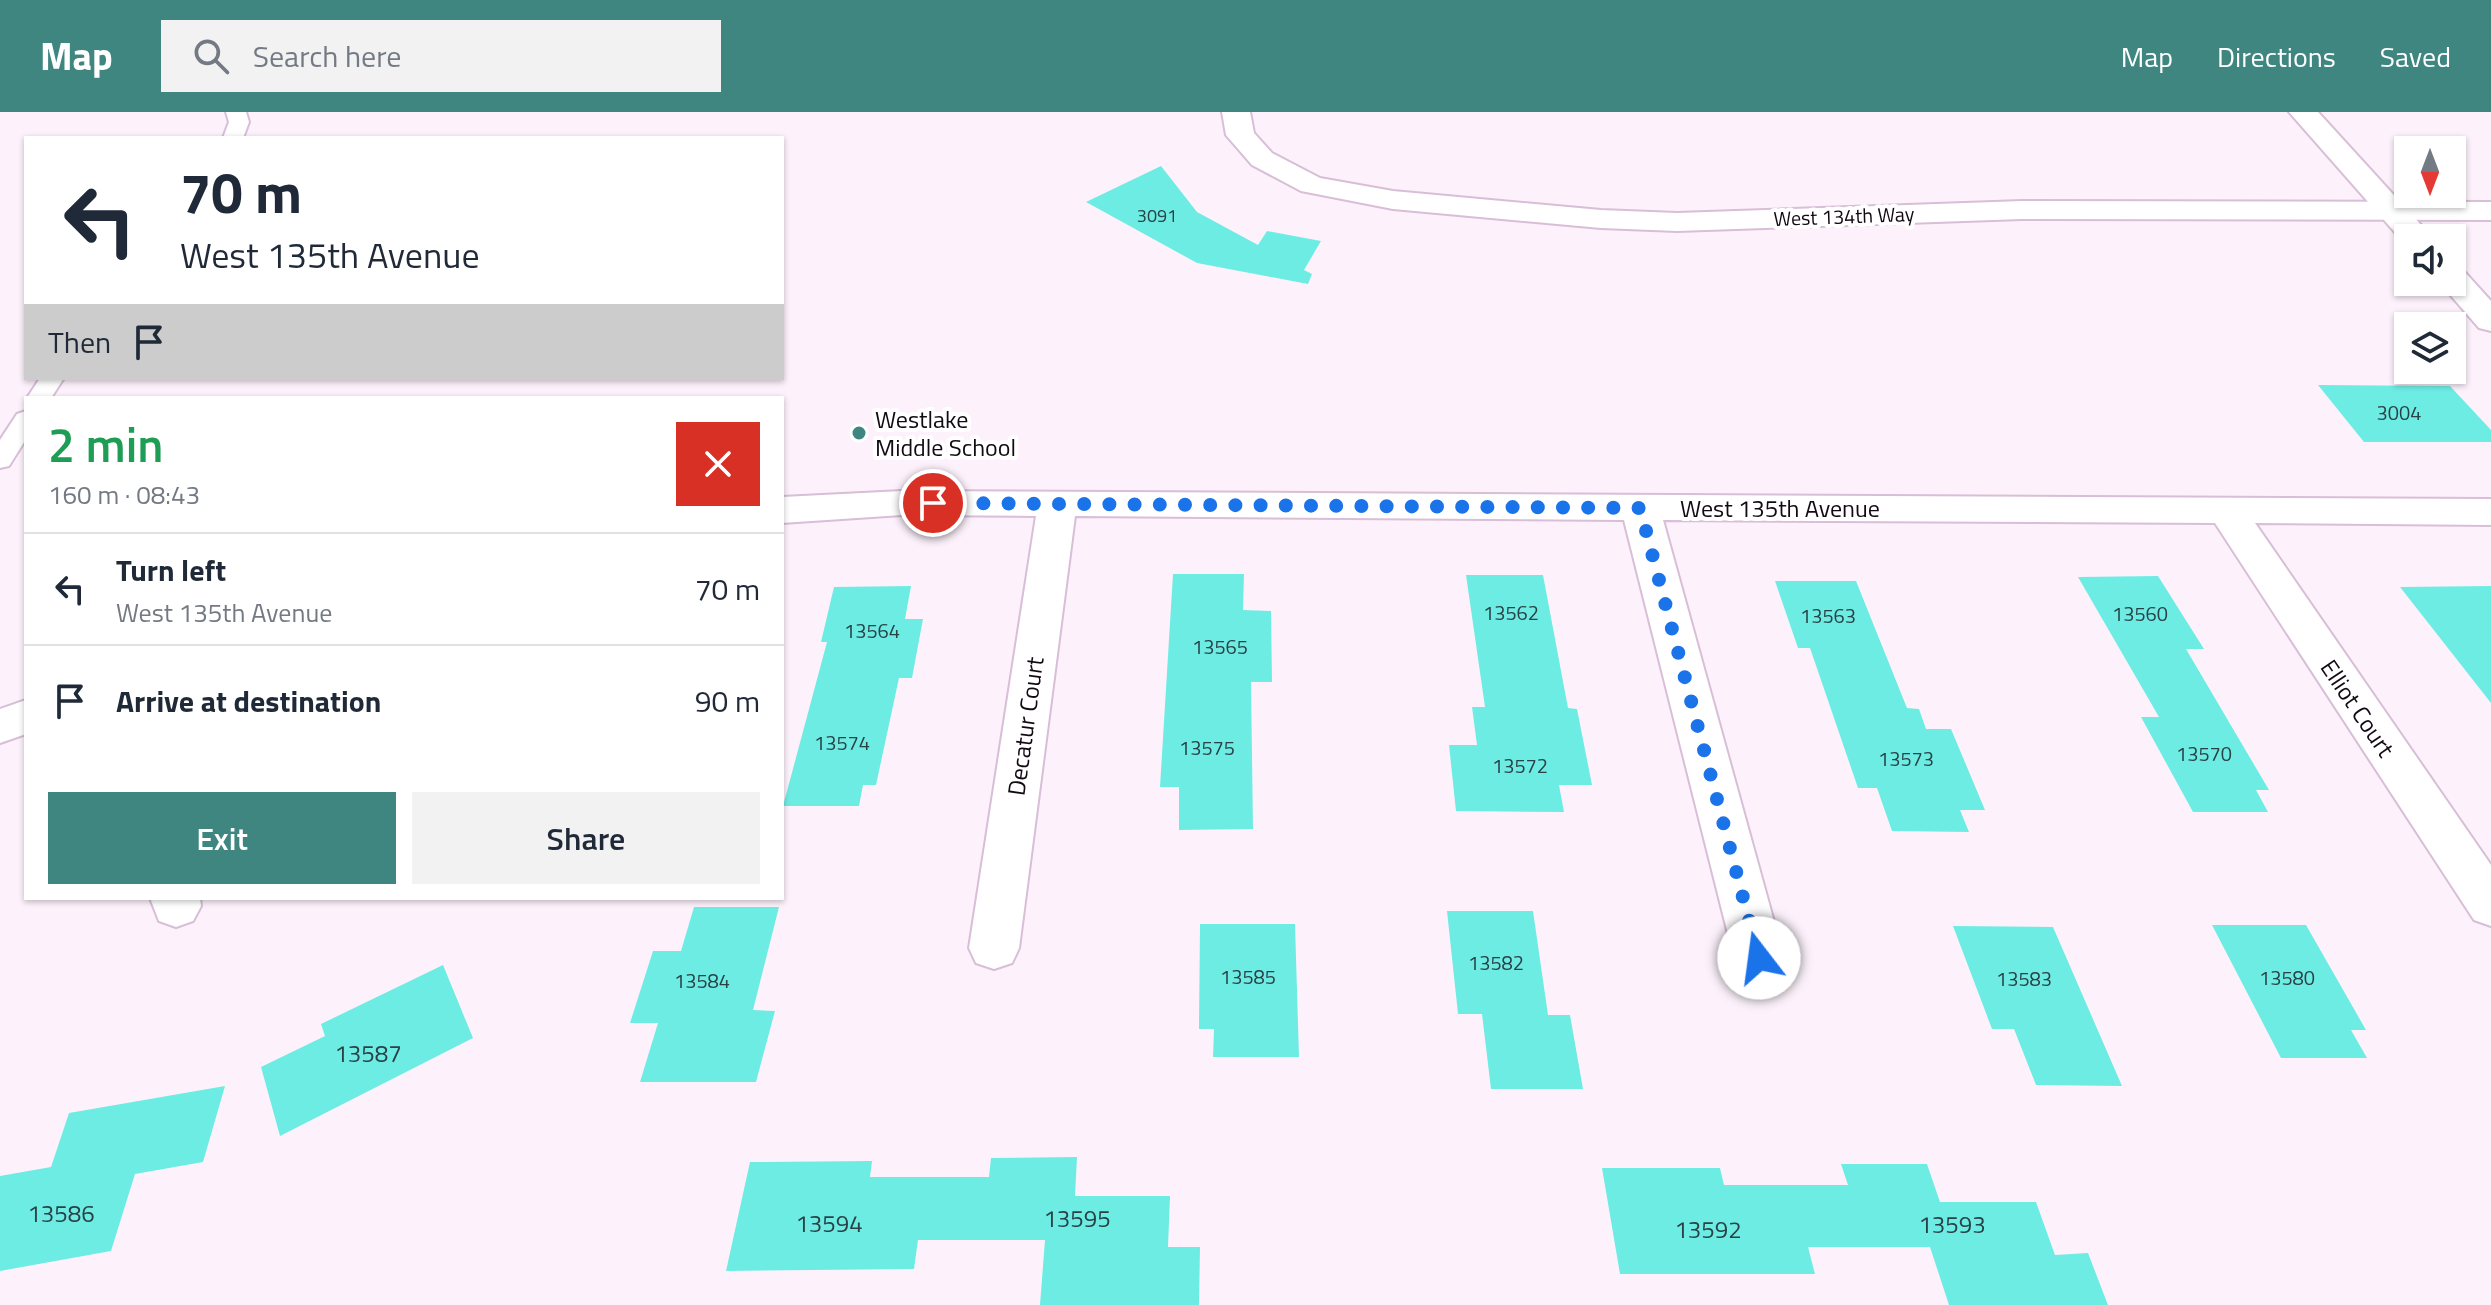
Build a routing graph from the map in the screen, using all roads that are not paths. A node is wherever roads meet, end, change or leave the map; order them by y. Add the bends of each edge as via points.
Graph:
1 (236, 112) edge
2 (1236, 112) edge
3 (2303, 112) edge
4 (234, 136) edge
5 (2392, 211) junction
6 (2491, 211) edge
7 (2404, 224) edge
8 (2466, 293) edge
9 (2491, 321) edge
10 (24, 422) edge
11 (0, 460) edge
12 (1057, 504) junction
13 (1640, 508) junction
14 (784, 510) edge
15 (2226, 510) junction
16 (2491, 512) edge
17 (24, 718) edge
18 (0, 726) edge
19 (2491, 905) edge
20 (994, 948) dead end
21 (1759, 958) dead end

1 - 4 lane
2 - 5 street, West 134th Way via 1240,135 1262,159 1312,185 1393,200 1601,219 1677,222 2022,210
3 - 5 street
5 - 6 street, West 134th Way
5 - 7 street
8 - 9 street
10 - 11 lane
12 - 13 street, West 135th Avenue
12 - 14 street, West 135th Avenue via 902,503
12 - 20 street, Decatur Court
13 - 15 street, West 135th Avenue
13 - 21 street
15 - 16 street, West 135th Avenue
15 - 19 street, Elliot Court
17 - 18 street

